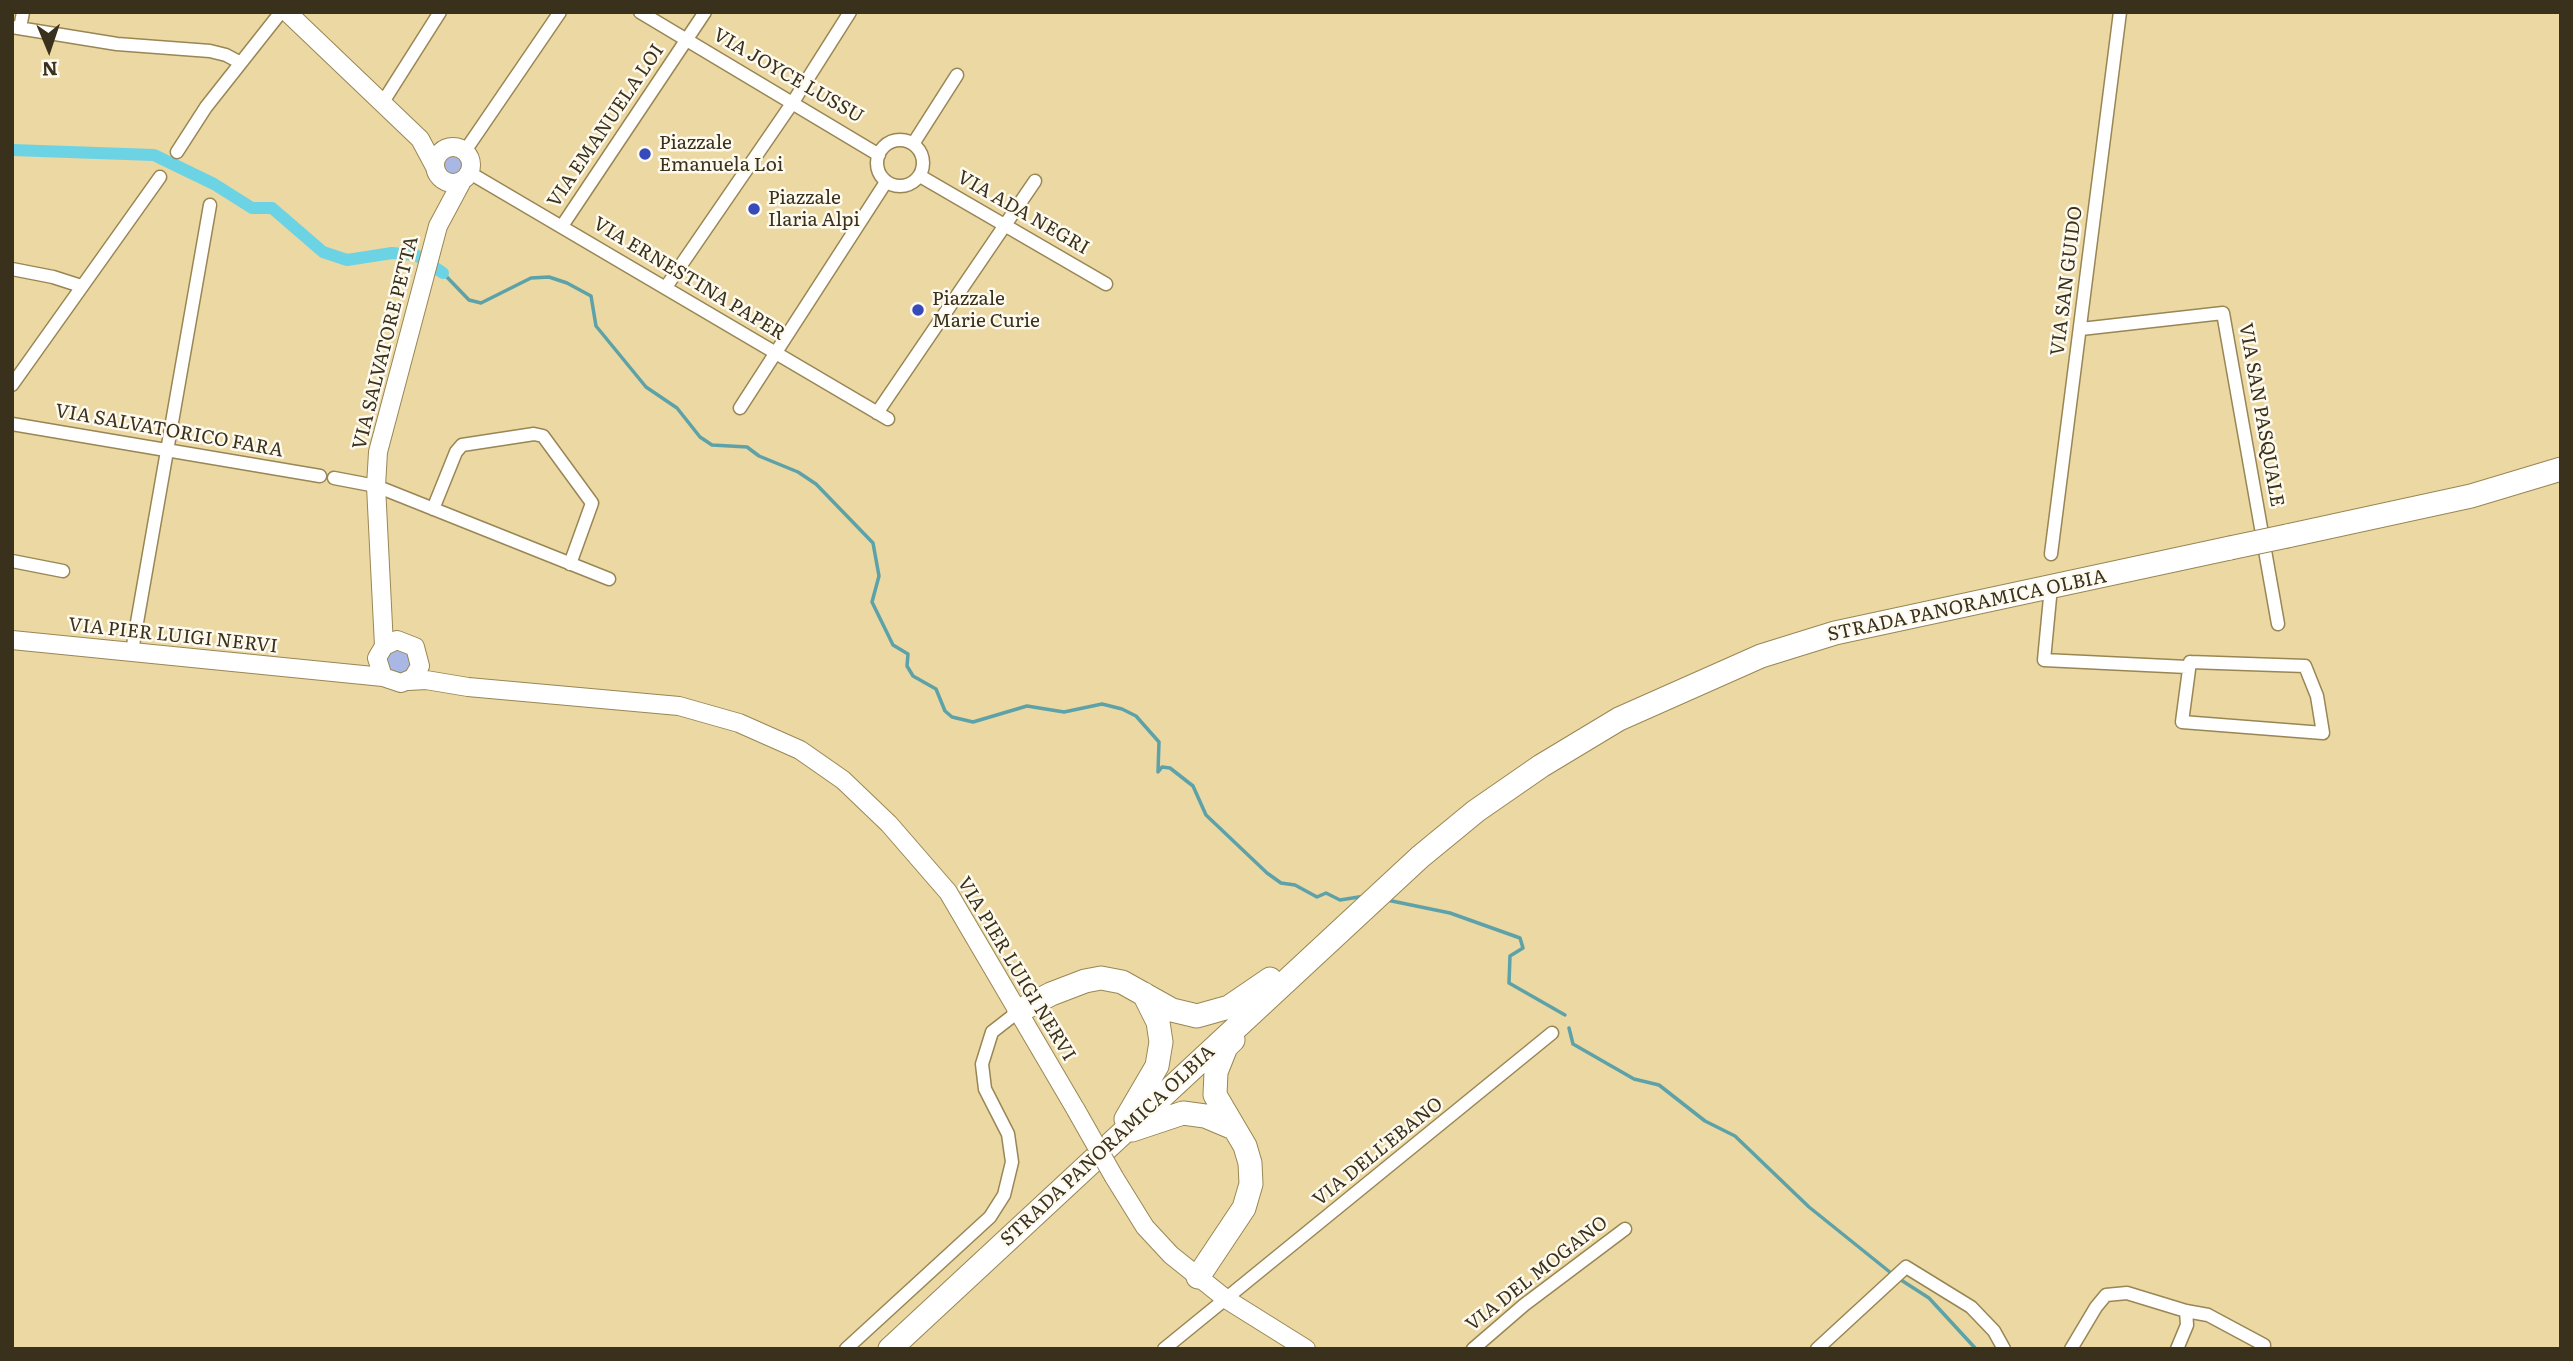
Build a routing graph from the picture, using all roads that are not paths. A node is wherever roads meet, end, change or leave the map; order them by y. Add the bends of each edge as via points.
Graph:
1 (23, 12) edge
2 (281, 12) edge
3 (287, 12) edge
4 (440, 12) edge
5 (560, 12) edge
6 (640, 12) edge
7 (705, 12) edge
8 (850, 12) edge
9 (2120, 12) edge
10 (16, 28) edge
11 (688, 40) junction
12 (241, 63) junction
13 (957, 75) dead end
14 (383, 102) junction
15 (793, 102) junction
16 (420, 139) junction
17 (913, 144) junction
18 (457, 149) junction
19 (177, 152) dead end
20 (878, 155) junction
21 (436, 171) junction
22 (920, 176) junction
23 (160, 177) dead end
24 (466, 178) junction
25 (1035, 181) dead end
26 (887, 182) junction
27 (210, 205) dead end
28 (438, 226) junction
29 (562, 226) junction
30 (1007, 226) junction
31 (12, 270) edge
32 (1106, 284) dead end
33 (80, 286) junction
34 (666, 287) junction
35 (2081, 329) junction
36 (775, 353) junction
37 (12, 385) edge
38 (740, 408) dead end
39 (12, 424) edge
40 (169, 450) junction
41 (2561, 469) edge
42 (320, 476) dead end
43 (334, 478) dead end
44 (376, 486) junction
45 (433, 509) junction
46 (2051, 554) dead end
47 (12, 561) edge
48 (570, 564) junction
49 (63, 570) dead end
50 (609, 579) dead end
51 (2052, 587) junction
52 (2278, 624) dead end
53 (12, 640) edge
54 (390, 643) junction
55 (132, 651) junction
56 (420, 659) junction
57 (2187, 667) junction
58 (380, 671) junction
59 (408, 681) junction
60 (468, 687) junction
61 (1323, 946) junction
62 (1301, 967) junction
63 (1143, 993) junction
64 (1019, 1011) junction
65 (1552, 1033) dead end
66 (1231, 1127) junction
67 (1116, 1137) junction
68 (1625, 1229) dead end
69 (1198, 1277) junction
70 (1226, 1299) junction
71 (2186, 1311) junction
72 (2264, 1345) dead end
73 (846, 1349) edge
74 (891, 1349) edge
75 (1164, 1349) edge
76 (1306, 1349) edge
77 (1473, 1349) edge
78 (1817, 1349) edge
79 (2004, 1349) edge
80 (2071, 1349) edge
81 (2177, 1349) edge

1 - 10 street
2 - 12 street
3 - 14 street, VIA SALVATORE PETTA
4 - 14 street
5 - 18 street
6 - 11 street, VIA JOYCE LUSSU
7 - 11 street, VIA EMANUELA LOI
8 - 15 street
9 - 35 street, VIA SAN GUIDO
10 - 12 street via 117,44 211,51
11 - 15 street, VIA JOYCE LUSSU
11 - 29 street, VIA EMANUELA LOI
12 - 19 street
13 - 17 street
14 - 16 street, VIA SALVATORE PETTA
15 - 20 street, VIA JOYCE LUSSU
15 - 34 street
16 - 18 street, VIA SALVATORE PETTA
16 - 21 street, VIA SALVATORE PETTA
17 - 20 street via 895,141
17 - 22 street via 922,156
18 - 21 street via 438,154
18 - 24 street via 472,163
20 - 26 street via 879,173
21 - 24 street via 449,183
21 - 28 street, VIA SALVATORE PETTA
22 - 26 street via 905,186
22 - 30 street, VIA ADA NEGRI
23 - 33 street
24 - 28 street, VIA SALVATORE PETTA
24 - 29 street, VIA ERNESTINA PAPER
25 - 30 street
26 - 36 street
27 - 40 street
28 - 44 street, VIA SALVATORE PETTA via 378,452
29 - 34 street, VIA ERNESTINA PAPER
30 - 32 street, VIA ADA NEGRI
30 - 36 street, VIA ERNESTINA PAPER via 883,416
31 - 33 street via 53,276
33 - 37 street
34 - 36 street, VIA ERNESTINA PAPER
35 - 46 street, VIA SAN GUIDO
35 - 52 street, VIA SAN PASQUALE via 2223,313
36 - 38 street
39 - 40 street, VIA SALVATORICO FARA
40 - 42 street, VIA SALVATORICO FARA
40 - 55 street
41 - 51 highway, STRADA PANORAMICA OLBIA, bridge via 2470,496
43 - 44 street
44 - 45 street
44 - 54 street, VIA SALVATORE PETTA
45 - 48 street
45 - 48 street via 459,447 539,435 592,503
47 - 49 street
48 - 50 street
51 - 57 street via 2043,660
51 - 61 highway, STRADA PANORAMICA OLBIA via 1835,634 1761,656 1619,719 1476,811
53 - 55 street, VIA PIER LUIGI NERVI
54 - 56 street via 415,647
54 - 58 street
55 - 58 street, VIA PIER LUIGI NERVI via 329,674
56 - 59 street via 418,672
56 - 60 street, VIA PIER LUIGI NERVI via 446,679
57 - 57 street via 2182,722 2323,733 2317,696 2305,666 2190,662
58 - 59 street via 395,683
59 - 60 street, VIA PIER LUIGI NERVI
60 - 64 street, VIA PIER LUIGI NERVI via 679,706 739,723 800,750 843,780 948,892
61 - 62 highway, STRADA PANORAMICA OLBIA
61 - 63 highway via 1299,950 1260,988 1229,1007 1196,1016 1172,1010
62 - 66 highway via 1289,992 1226,1047 1216,1072 1215,1095
62 - 67 highway, STRADA PANORAMICA OLBIA
63 - 64 highway via 1101,978 1051,994
63 - 67 highway via 1158,1022 1157,1066
64 - 69 street, VIA PIER LUIGI NERVI, bridge via 1145,1227
64 - 73 street via 992,1032 982,1065 985,1089 1008,1134 1012,1162 1004,1195 990,1217
65 - 70 street, VIA DELL'EBANO
66 - 67 highway via 1183,1113
66 - 69 highway via 1245,1146 1251,1184 1244,1208
67 - 74 highway, STRADA PANORAMICA OLBIA
68 - 77 street, VIA DEL MOGANO
69 - 70 street, VIA PIER LUIGI NERVI
70 - 75 street, VIA DELL'EBANO
70 - 76 street, VIA PIER LUIGI NERVI
71 - 72 street via 2208,1315
71 - 80 street via 2127,1293 2106,1295
71 - 81 street
78 - 79 street via 1906,1267 1971,1307

